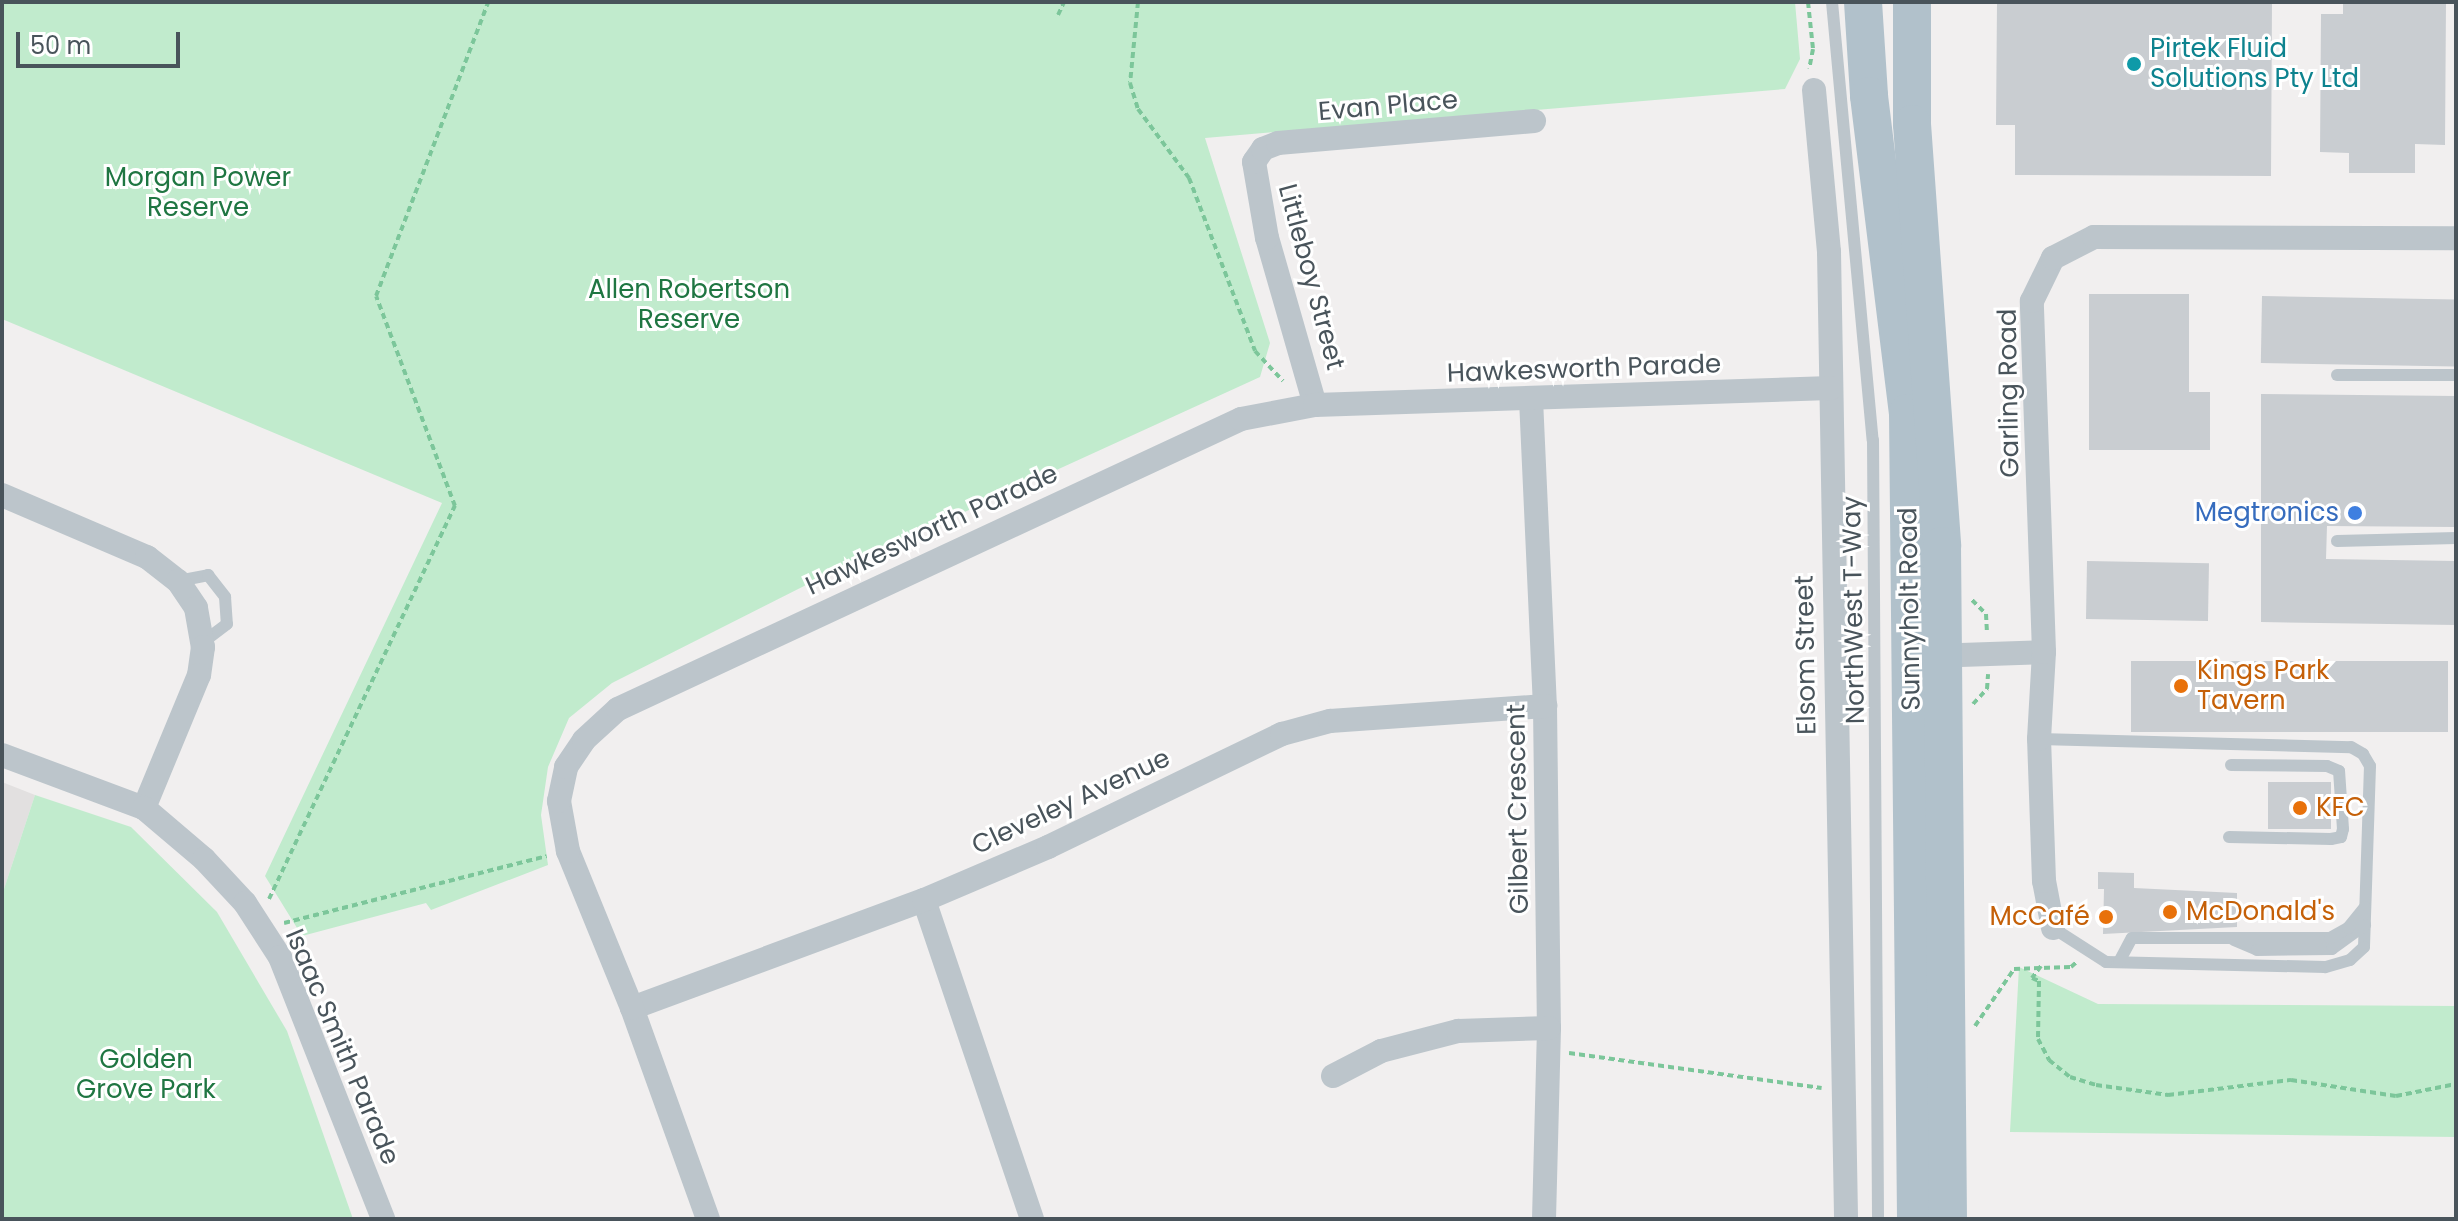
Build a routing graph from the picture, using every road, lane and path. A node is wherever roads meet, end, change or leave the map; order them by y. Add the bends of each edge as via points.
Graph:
1 (488, 2) edge
2 (1064, 2) edge
3 (1138, 2) edge
4 (1808, 2) edge
5 (1832, 2) edge
6 (1863, 2) edge
7 (1912, 2) edge
8 (1058, 15) dead end
9 (1814, 90) joint
10 (1534, 121) dead end
11 (1254, 162) joint
12 (2456, 238) edge
13 (2337, 375) dead end
14 (2456, 375) edge
15 (1283, 381) dead end
16 (1831, 388) junction
17 (1531, 399) junction
18 (1315, 405) junction
19 (2, 495) edge
20 (2456, 538) edge
21 (2337, 541) dead end
22 (2044, 652) junction
23 (1928, 656) junction
24 (1545, 706) junction
25 (2039, 739) junction
26 (2, 755) edge
27 (2231, 765) dead end
28 (144, 808) junction
29 (2229, 837) dead end
30 (568, 851) junction
31 (924, 900) junction
32 (2365, 907) junction
33 (259, 923) junction
34 (2365, 925) junction
35 (2053, 928) joint
36 (2231, 938) junction
37 (2119, 962) junction
38 (632, 1008) junction
39 (1973, 1028) dead end
40 (1549, 1039) junction
41 (1333, 1076) dead end
42 (2456, 1084) edge
43 (1844, 1092) junction
44 (383, 1219) edge
45 (708, 1219) edge
46 (1032, 1219) edge
47 (1544, 1219) edge
48 (1846, 1219) edge
49 (1878, 1219) edge
50 (1916, 1219) edge
51 (1948, 1219) edge

1 - 33 path via 376,296 455,506
2 - 8 path
3 - 15 path via 1130,83 1138,109 1189,178 1255,351
4 - 9 path via 1813,49 1808,75
5 - 49 lane, NorthWest T-Way via 1874,455
6 - 23 main road, Sunnyholt Road via 1869,96 1908,413
7 - 23 main road, Sunnyholt Road via 1912,124 1936,439
9 - 16 street, Elsom Street via 1827,208
10 - 11 street, Evan Place via 1278,143 1263,149
11 - 18 street, Littleboy Street via 1267,238
12 - 22 street, Garling Road via 2094,237 2053,258 2032,301
13 - 14 lane
16 - 17 street, Hawkesworth Parade
16 - 43 street, Elsom Street
17 - 18 street, Hawkesworth Parade
17 - 24 street, Gilbert Crescent
18 - 30 street, Hawkesworth Parade via 1210,430 618,709 584,740 566,767 559,801
19 - 28 street via 147,557 178,581 196,608 202,643 199,675
20 - 21 lane
22 - 23 street
22 - 25 street, Garling Road
23 - 50 main road, Sunnyholt Road
23 - 51 main road, Sunnyholt Road
24 - 31 street, Cleveley Avenue via 1330,721 1282,734 1048,847
24 - 40 street, Gilbert Crescent
25 - 32 lane via 2351,747 2370,766
25 - 35 street, Garling Road via 2044,881
26 - 28 street, Isaac Smith Parade
27 - 29 lane via 2327,766 2339,771 2343,829 2341,837 2331,839
28 - 33 street, Isaac Smith Parade via 204,859
30 - 33 path
30 - 38 street, Hawkesworth Parade
31 - 38 street, Cleveley Avenue
31 - 46 street
32 - 34 lane
32 - 36 lane via 2348,928 2330,938
33 - 44 street, Isaac Smith Parade via 280,957
34 - 36 lane via 2332,949 2257,950
34 - 37 lane via 2359,954 2325,967
35 - 37 lane via 2106,962
36 - 37 lane via 2132,938
38 - 45 street, Hawkesworth Parade
39 - 42 path via 2014,969 2041,966 2032,978 2039,981 2038,1039 2049,1060 2070,1077 2096,1085 2168,1095 2291,1080 2396,1096
40 - 41 street via 1458,1031 1381,1051
40 - 43 path
40 - 47 street, Gilbert Crescent
43 - 48 street, Elsom Street

